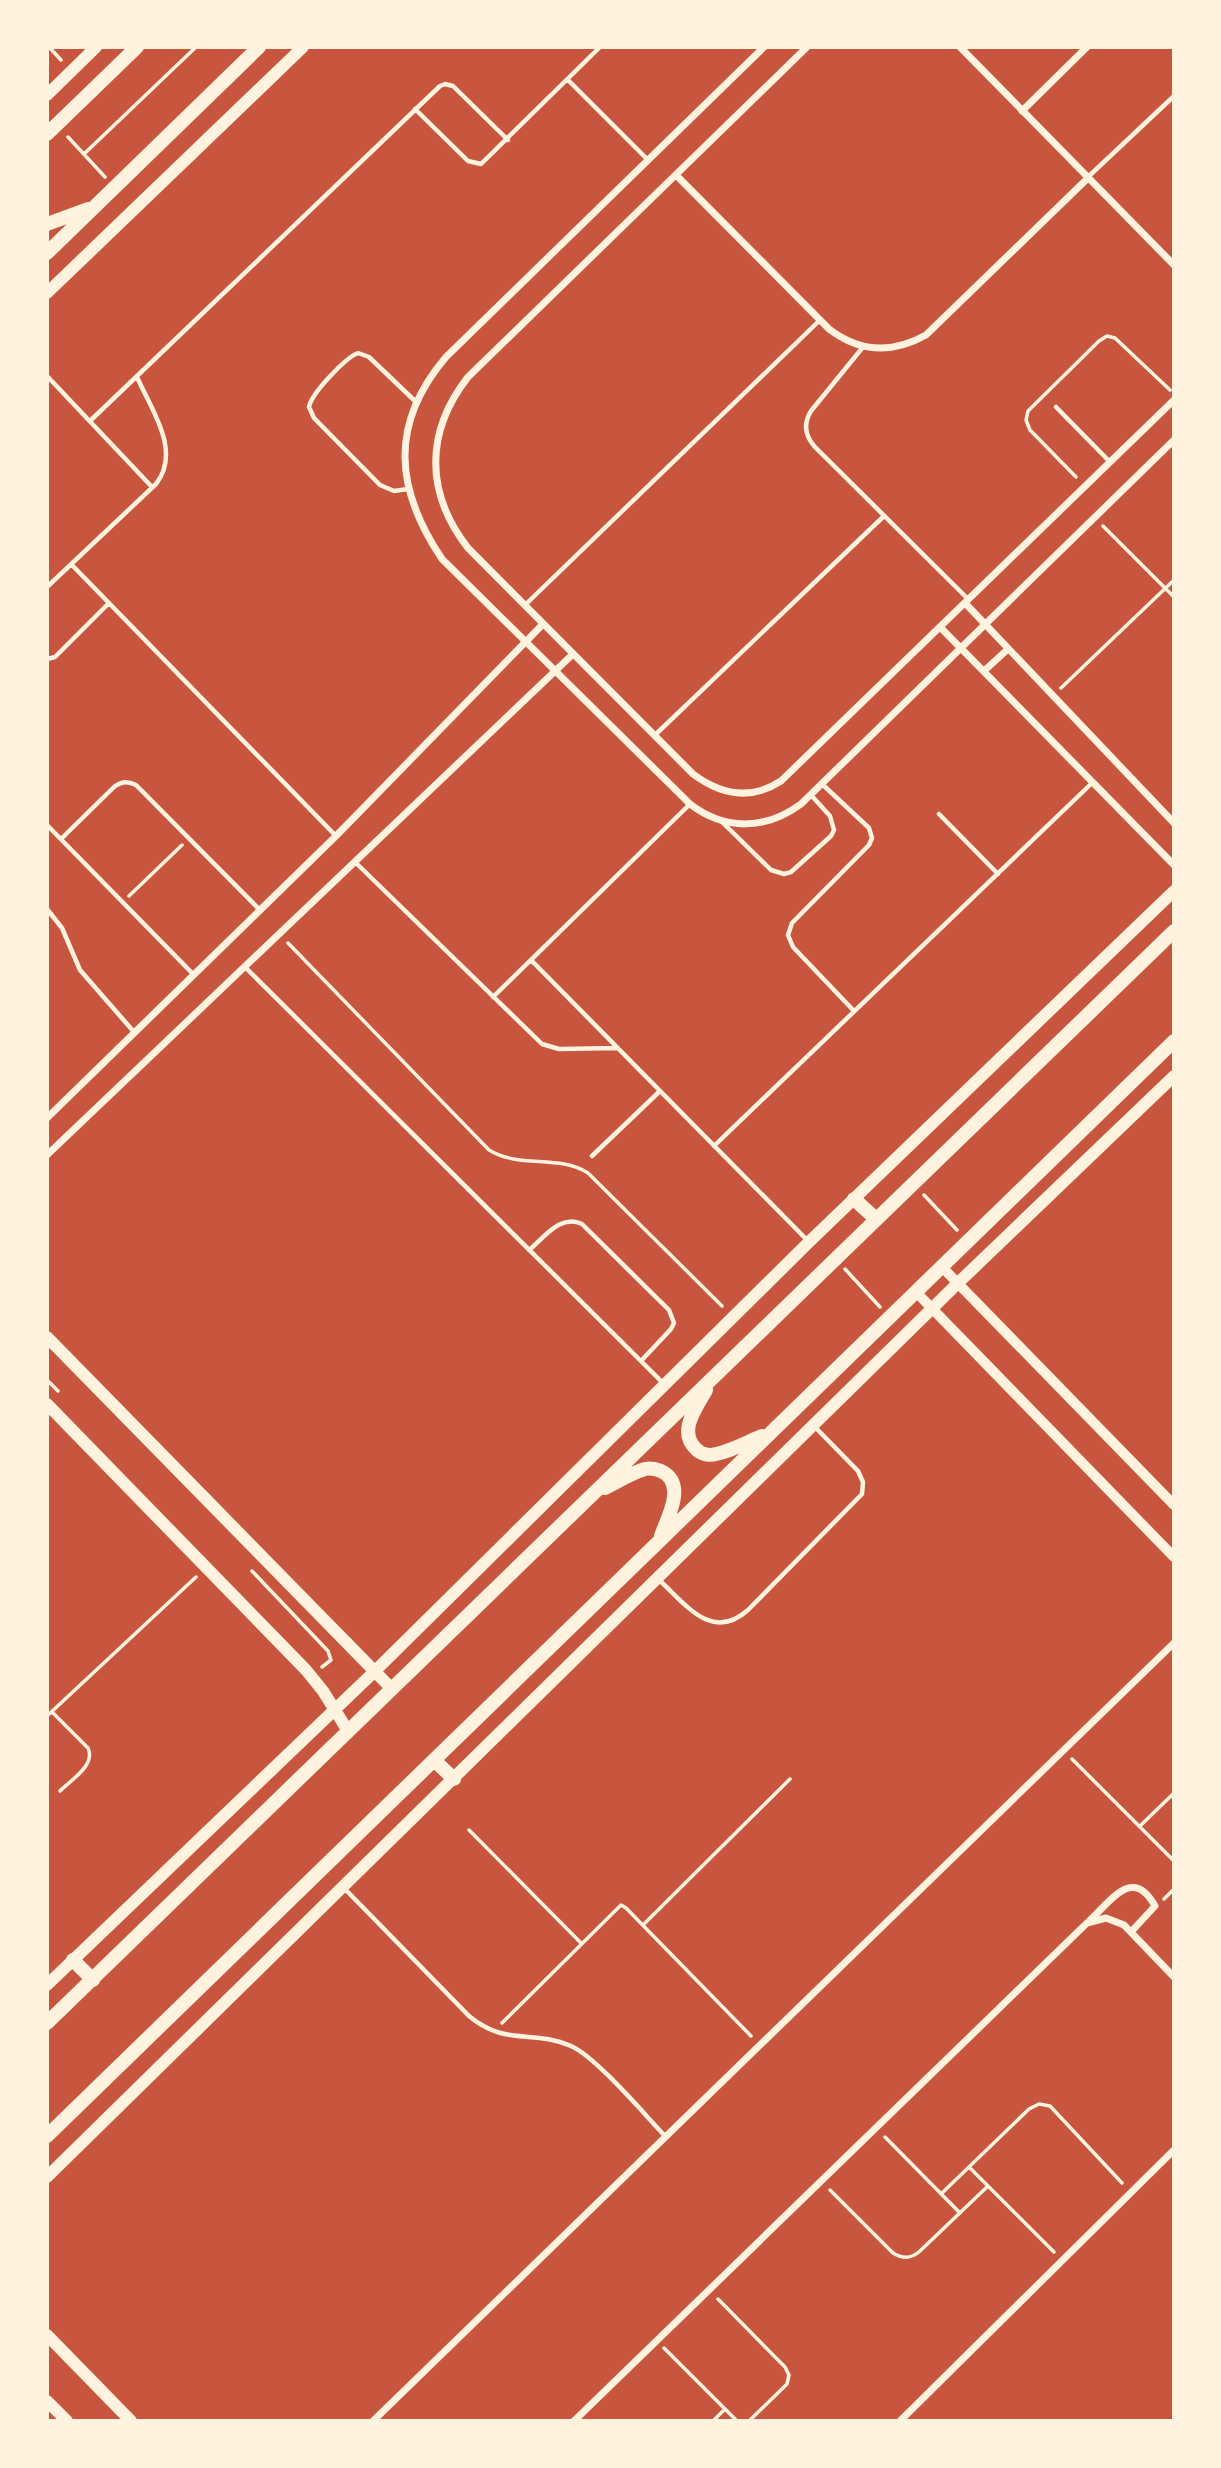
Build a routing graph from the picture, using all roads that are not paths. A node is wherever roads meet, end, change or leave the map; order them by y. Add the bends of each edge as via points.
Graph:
1 (96, 47) edge
2 (137, 47) edge
3 (259, 47) edge
4 (303, 47) edge
5 (600, 47) edge
6 (764, 47) edge
7 (807, 47) edge
8 (960, 47) edge
9 (1087, 47) edge
10 (568, 79) junction
11 (49, 89) edge
12 (1174, 96) edge
13 (415, 109) junction
14 (1022, 111) junction
15 (50, 132) edge
16 (508, 139) junction
17 (648, 160) junction
18 (676, 175) junction
19 (1088, 178) junction
20 (96, 206) junction
21 (47, 224) edge
22 (47, 253) edge
23 (1174, 265) edge
24 (47, 293) edge
25 (820, 320) junction
26 (863, 347) junction
27 (47, 376) edge
28 (137, 377) junction
29 (1174, 400) edge
30 (416, 401) junction
31 (1056, 407) dead end
32 (90, 421) junction
33 (1174, 440) edge
34 (1110, 462) junction
35 (152, 487) junction
36 (408, 489) junction
37 (884, 516) junction
38 (71, 564) junction
39 (47, 587) edge
40 (966, 602) junction
41 (109, 603) junction
42 (524, 605) junction
43 (543, 624) junction
44 (985, 625) junction
45 (940, 627) junction
46 (526, 642) junction
47 (961, 648) junction
48 (1008, 649) junction
49 (573, 654) junction
50 (48, 661) edge
51 (555, 671) junction
52 (984, 671) junction
53 (654, 735) junction
54 (1093, 782) junction
55 (822, 784) junction
56 (810, 795) junction
57 (690, 804) junction
58 (939, 814) dead end
59 (721, 821) junction
60 (1174, 822) edge
61 (47, 825) edge
62 (336, 836) junction
63 (61, 839) junction
64 (355, 862) junction
65 (1174, 865) edge
66 (998, 874) junction
67 (1174, 891) edge
68 (47, 909) edge
69 (260, 910) junction
70 (1174, 931) edge
71 (531, 960) junction
72 (245, 967) junction
73 (194, 975) junction
74 (493, 997) junction
75 (855, 1012) junction
76 (134, 1033) junction
77 (1174, 1041) edge
78 (618, 1048) junction
79 (1174, 1076) edge
80 (660, 1091) junction
81 (47, 1118) edge
82 (714, 1146) junction
83 (47, 1155) edge
84 (593, 1156) dead end
85 (854, 1199) junction
86 (876, 1219) junction
87 (809, 1242) junction
88 (529, 1250) junction
89 (941, 1266) junction
90 (958, 1283) junction
91 (915, 1291) junction
92 (933, 1309) junction
93 (47, 1338) edge
94 (641, 1361) junction
95 (714, 1377) junction
96 (664, 1385) junction
97 (47, 1404) edge
98 (814, 1426) junction
99 (768, 1433) junction
100 (592, 1494) junction
101 (1174, 1505) edge
102 (660, 1541) junction
103 (1174, 1557) edge
104 (658, 1578) junction
105 (1174, 1643) edge
106 (373, 1673) junction
107 (392, 1689) junction
108 (335, 1709) junction
109 (348, 1731) junction
110 (434, 1760) junction
111 (454, 1779) junction
112 (344, 1888) junction
113 (1087, 1923) junction
114 (1131, 1932) junction
115 (73, 1960) junction
116 (1174, 1977) edge
117 (93, 1980) junction
118 (47, 1985) edge
119 (47, 2023) edge
120 (47, 2136) edge
121 (666, 2137) junction
122 (1174, 2150) edge
123 (47, 2177) edge
124 (47, 2335) edge
125 (48, 2402) edge
126 (67, 2421) edge
127 (131, 2421) edge
128 (373, 2421) edge
129 (574, 2421) edge
130 (900, 2421) edge

1 - 11 main road
2 - 15 main road
3 - 20 main road
4 - 24 main road
5 - 10 lane
6 - 17 street
7 - 18 street
8 - 14 street
9 - 14 street
10 - 16 lane
10 - 17 lane
12 - 19 lane
13 - 16 lane via 472,163 485,162
13 - 16 lane via 439,86 449,84
13 - 28 lane
14 - 19 street
17 - 30 street via 446,357
18 - 25 street
18 - 42 street via 468,377 444,417 435,463 444,508 458,536
19 - 23 street
19 - 26 street via 926,335 902,346
20 - 21 main road
20 - 22 main road
25 - 26 street via 839,337
25 - 42 lane
26 - 37 lane via 811,411 806,433
27 - 32 lane
28 - 32 lane
28 - 35 lane via 166,443 165,469
29 - 34 street
30 - 36 street via 405,454
30 - 36 lane via 369,357 358,354 347,359 313,396 309,407 314,418 380,485 394,491
31 - 34 lane
32 - 35 lane
33 - 44 street
34 - 40 street
35 - 38 lane
36 - 46 street via 420,523 443,559
37 - 40 lane
37 - 53 lane
38 - 39 lane
38 - 41 lane
40 - 44 street
40 - 45 street
41 - 50 lane
41 - 62 lane
42 - 43 street
43 - 46 street
43 - 49 street
44 - 47 street
44 - 48 street
45 - 47 street
45 - 53 street via 789,774 762,791 731,793 711,786
46 - 51 street
46 - 62 street
47 - 52 street
47 - 55 street
48 - 52 street
48 - 60 street
49 - 51 street
49 - 53 street
51 - 57 street
51 - 64 street
52 - 54 street
54 - 65 street
54 - 66 lane
55 - 56 street
55 - 75 lane via 869,828 872,838 792,923 788,935 793,947
56 - 59 street via 769,822
56 - 59 lane via 830,816 834,830 791,872 771,870
57 - 59 street
57 - 71 lane
58 - 66 lane
61 - 63 lane
62 - 69 street
63 - 69 lane via 114,787 125,782 136,785
63 - 73 lane
64 - 72 street
64 - 74 lane
66 - 75 lane
67 - 85 main road
68 - 76 lane via 62,928 80,971
69 - 73 street
70 - 86 main road
71 - 74 lane
71 - 78 lane
72 - 83 street
72 - 88 lane
73 - 76 street
74 - 78 lane via 534,1038 551,1048
75 - 82 lane
76 - 81 street
77 - 89 main road
78 - 80 lane
79 - 90 main road
80 - 82 lane
80 - 84 lane
82 - 87 lane
85 - 86 main road
85 - 87 main road
86 - 95 main road
87 - 96 main road
88 - 94 lane
88 - 94 lane via 559,1224 575,1221 659,1300 674,1323
89 - 90 street
89 - 91 main road
90 - 92 main road
90 - 101 street
91 - 92 street
91 - 99 main road
92 - 98 main road
92 - 103 street
93 - 106 main road
94 - 96 lane
95 - 99 main road via 688,1425 694,1447 715,1455
95 - 100 main road
96 - 106 main road
97 - 108 main road via 306,1670
98 - 104 main road
98 - 104 lane via 862,1476 862,1494 748,1610 724,1623 704,1620
99 - 102 main road
100 - 102 main road via 644,1469 665,1473 675,1493
100 - 107 main road
102 - 110 main road
104 - 111 main road
105 - 121 street
106 - 107 main road
106 - 108 main road
107 - 109 main road
108 - 109 main road
108 - 115 main road
109 - 117 main road
110 - 111 main road
110 - 120 main road
111 - 112 main road
112 - 121 lane via 484,2028 574,2046
112 - 123 main road
113 - 114 street via 1106,1918 1124,1924
113 - 114 street via 1125,1888 1134,1886 1155,1906
113 - 129 street
114 - 116 street
115 - 117 main road
115 - 118 main road
117 - 119 main road
121 - 128 street
122 - 130 street
124 - 127 main road
125 - 126 main road

